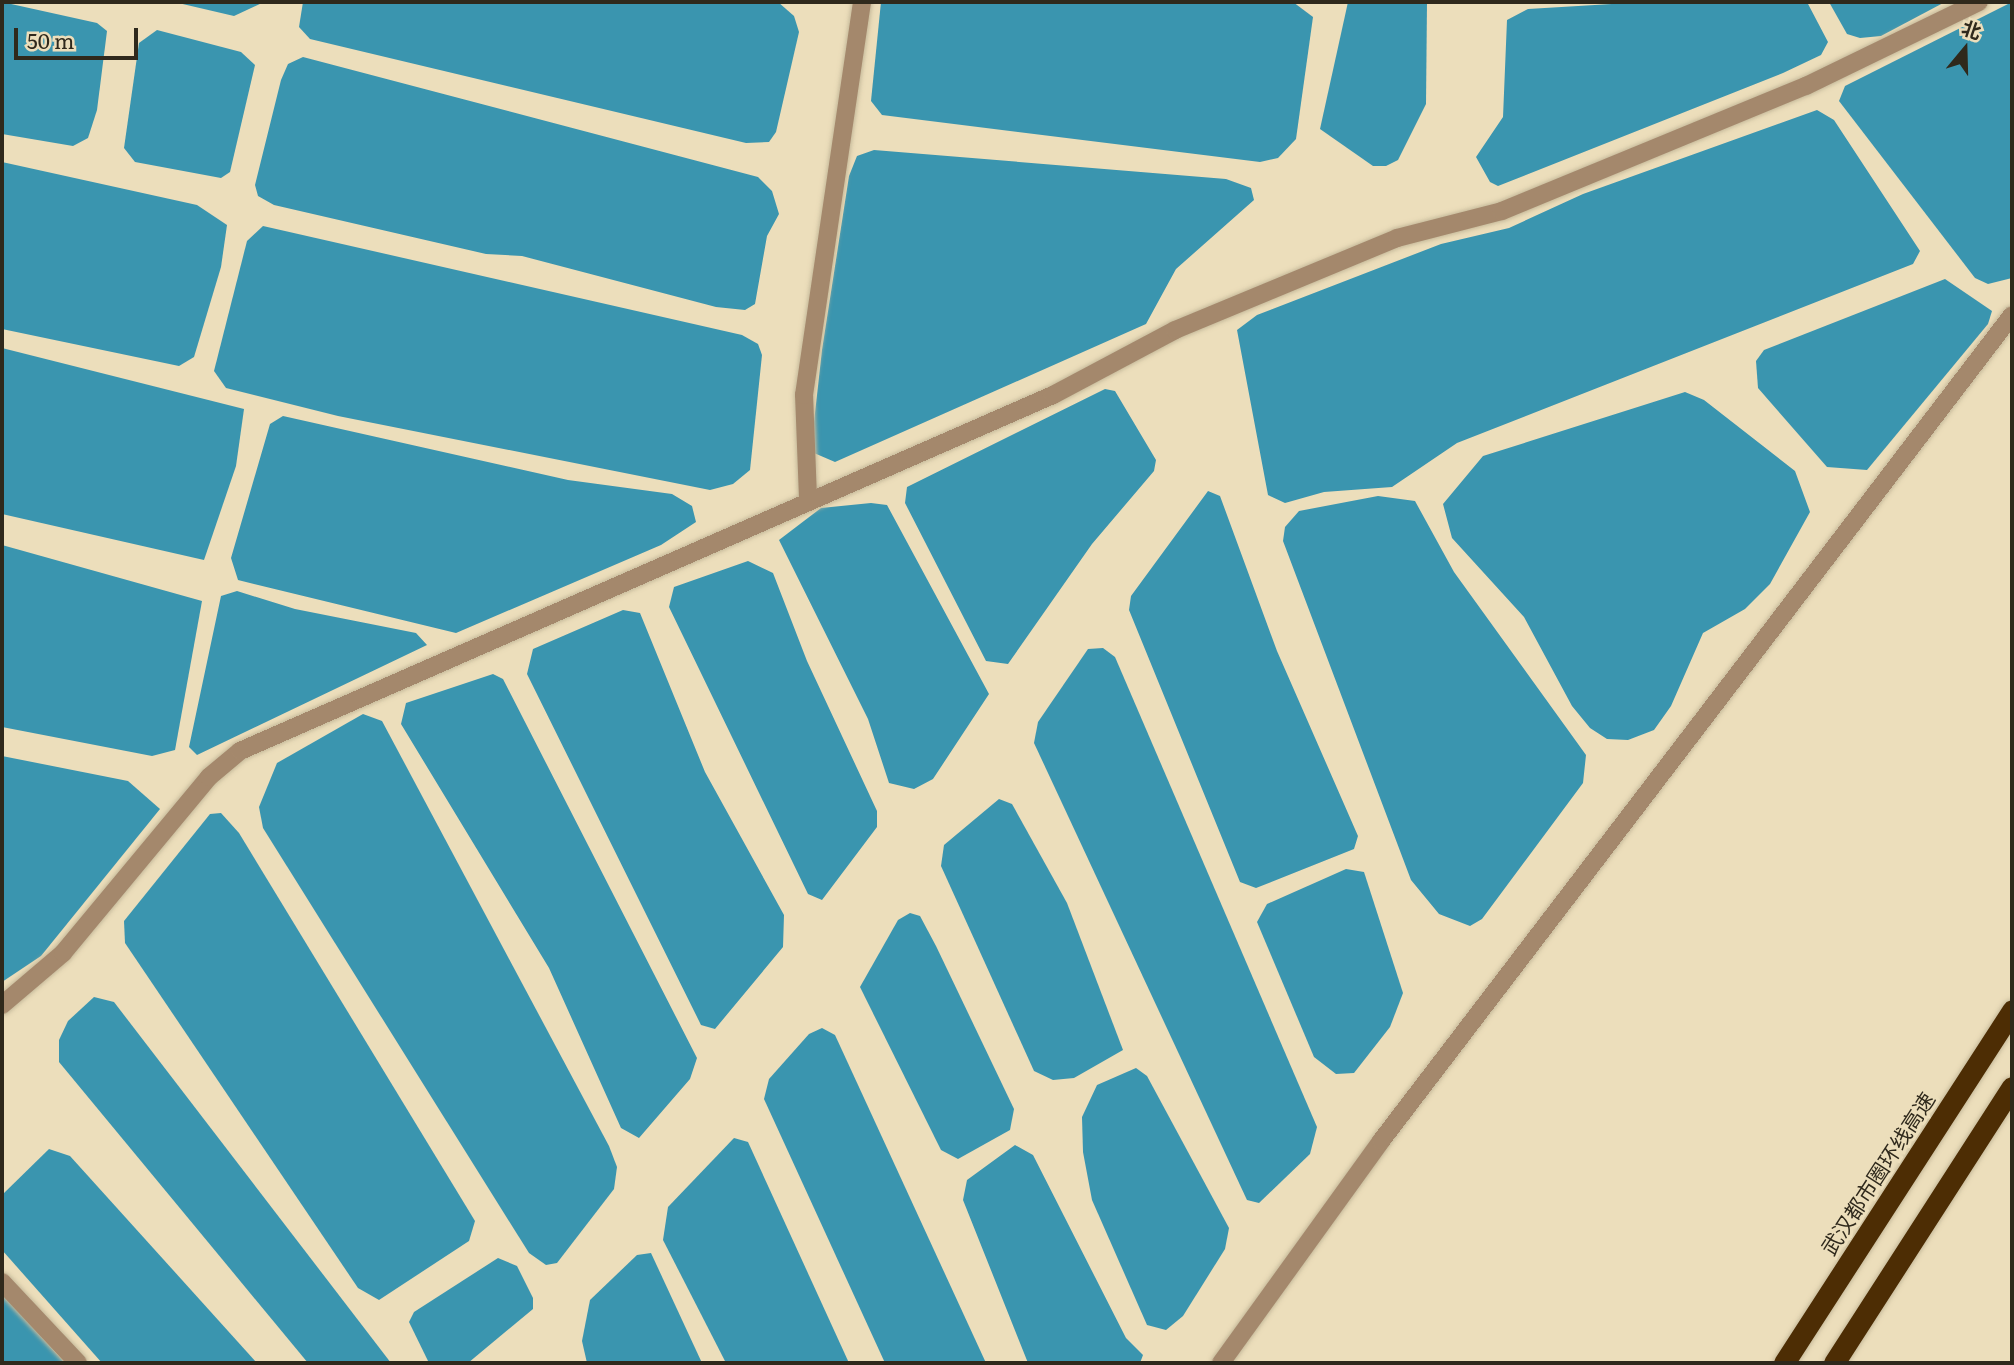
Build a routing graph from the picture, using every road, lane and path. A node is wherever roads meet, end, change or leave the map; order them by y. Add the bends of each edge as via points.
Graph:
1 (862, 2) edge
2 (1979, 2) edge
3 (2012, 316) edge
4 (808, 498) junction
5 (2, 1005) edge
6 (2012, 1010) edge
7 (2012, 1087) edge
8 (2, 1282) edge
9 (78, 1363) edge
10 (1221, 1363) edge
11 (1784, 1363) edge
12 (1834, 1363) edge

1 - 4 street via 804,395
2 - 4 street via 1806,86 1502,211 1397,238 1175,330 1053,395
3 - 10 street via 1381,1141
4 - 5 street via 706,549 231,757 64,953
6 - 11 highway, 武汉都市圈环线高速
7 - 12 highway
8 - 9 street

